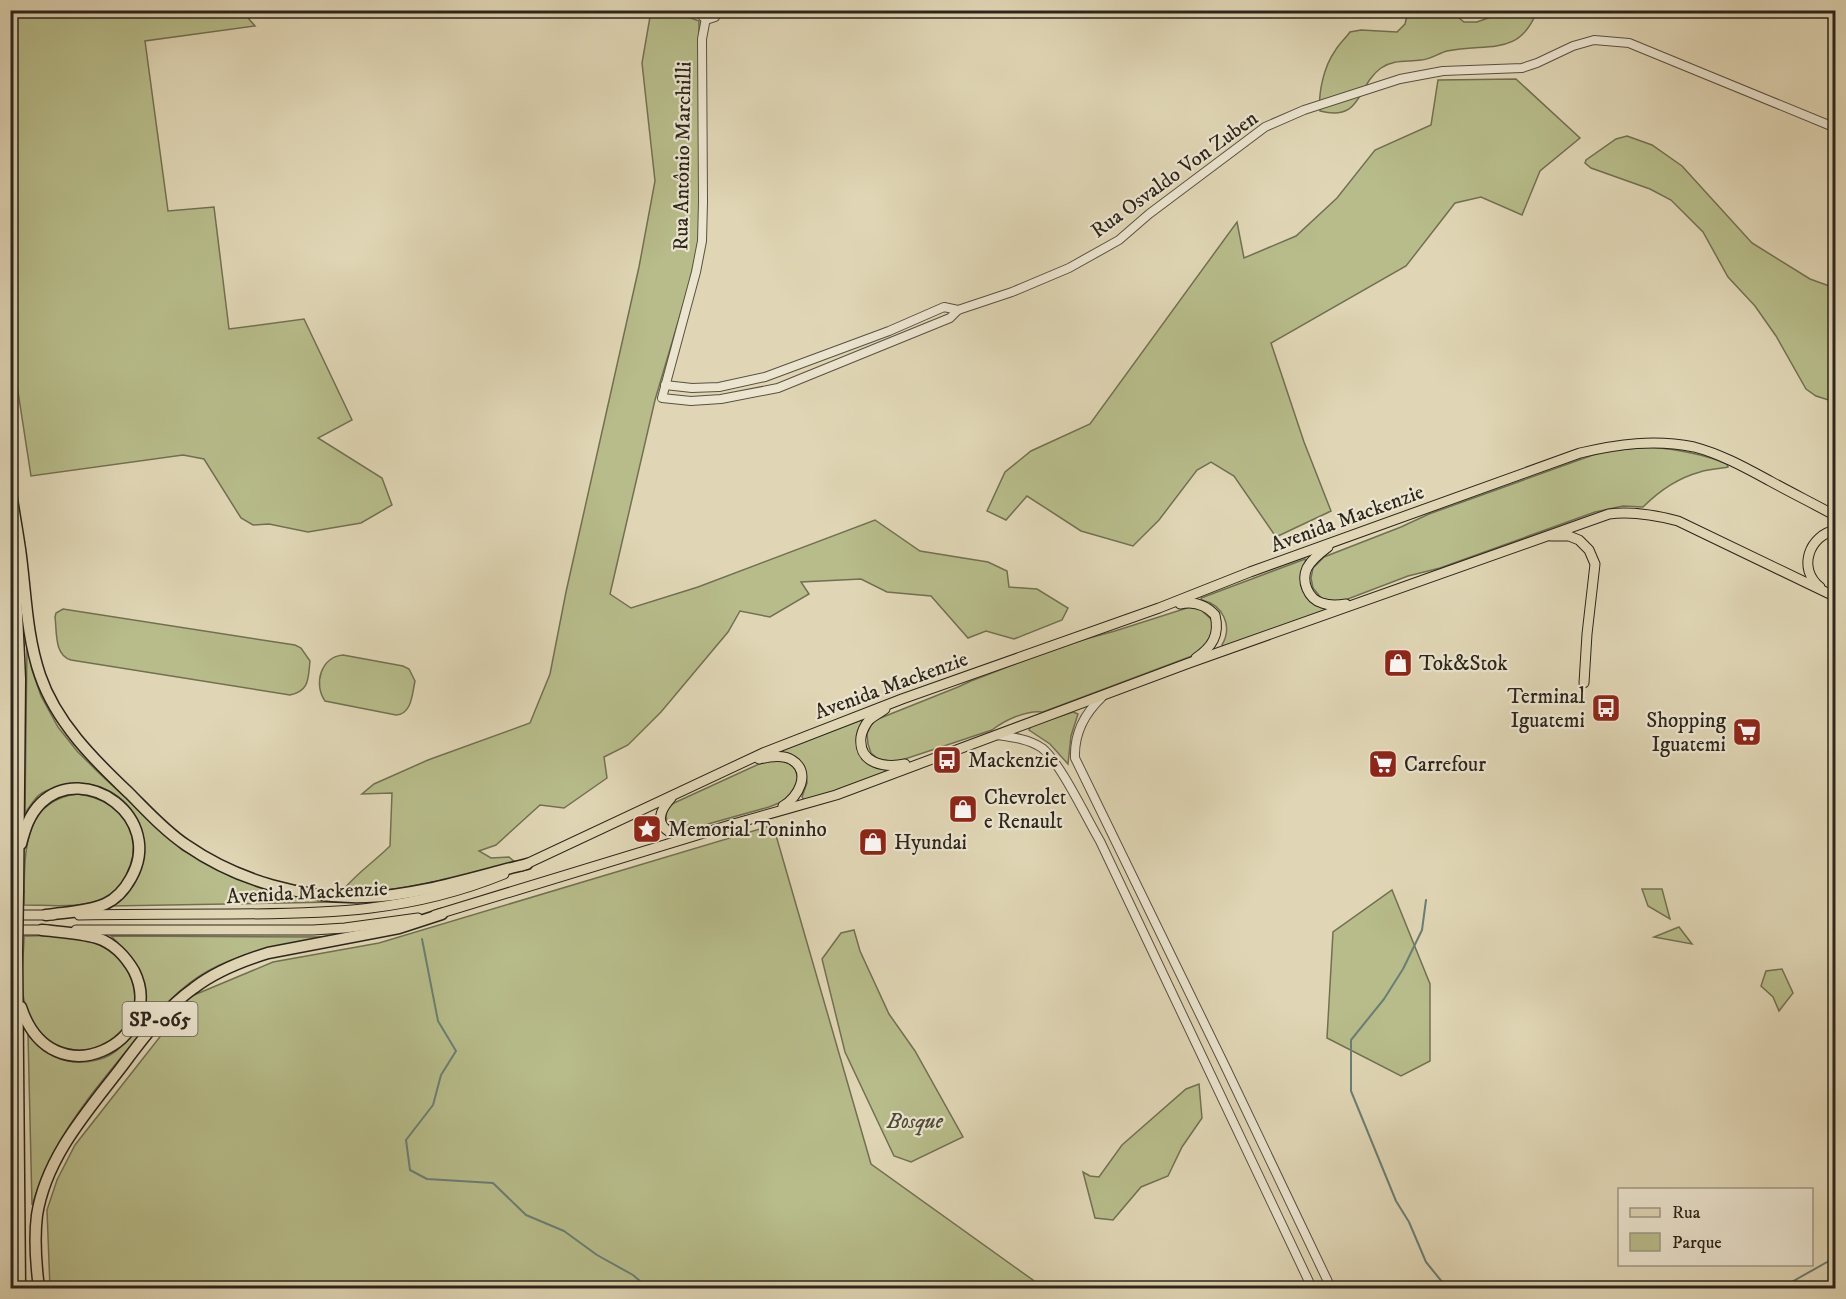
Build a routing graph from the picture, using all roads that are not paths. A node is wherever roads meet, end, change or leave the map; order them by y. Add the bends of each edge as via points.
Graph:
1 (699, 10) edge
2 (719, 10) edge
3 (706, 18) junction
4 (1836, 128) edge
5 (958, 310) junction
6 (665, 385) junction
7 (662, 398) joint
8 (10, 486) edge
9 (10, 513) edge
10 (1836, 516) edge
11 (1836, 530) edge
12 (1542, 536) junction
13 (1335, 542) junction
14 (1834, 597) edge
15 (1359, 604) junction
16 (1158, 608) junction
17 (1189, 663) junction
18 (1584, 683) dead end
19 (1106, 694) junction
20 (902, 699) junction
21 (995, 735) junction
22 (926, 760) junction
23 (733, 767) junction
24 (675, 795) junction
25 (770, 813) junction
26 (687, 838) junction
27 (527, 864) junction
28 (16, 877) junction
29 (442, 914) junction
30 (10, 915) edge
31 (46, 915) junction
32 (10, 930) edge
33 (42, 930) junction
34 (17, 995) junction
35 (19, 1166) junction
36 (20, 1288) edge
37 (26, 1288) edge
38 (39, 1288) edge
39 (1312, 1288) edge
40 (1331, 1288) edge

1 - 3 street
2 - 3 street via 715,17
3 - 6 street, Rua Antônio Marchilli via 702,39 702,241
4 - 5 street, Rua Osvaldo Von Zuben via 1629,43 1594,40 1522,68 1443,71 1345,96 1275,123 1119,240 1069,268
5 - 6 street, Rua Osvaldo Von Zuben via 944,307 765,377 719,387
5 - 7 street, Rua Osvaldo Von Zuben via 950,318 778,388 721,399
6 - 7 street, Rua Antônio Marchilli
8 - 27 highway via 32,644 45,688 64,722 88,752 185,845 244,877 325,896 368,897 430,888
9 - 28 highway via 20,679
10 - 13 main road, Avenida Mackenzie via 1733,462 1695,448 1654,442 1613,445 1580,453
11 - 14 main road via 1825,533 1813,544 1807,562 1816,584
12 - 14 main road, Avenida Mackenzie via 1609,514 1658,516 1697,530
12 - 15 main road, Avenida Mackenzie
12 - 18 main road via 1579,540 1595,564
13 - 15 main road via 1308,567 1307,590 1322,603
13 - 16 main road, Avenida Mackenzie
15 - 17 main road, Avenida Mackenzie
16 - 17 main road via 1194,603 1215,615 1215,639
16 - 20 main road, Avenida Mackenzie
17 - 19 main road, Avenida Mackenzie
19 - 21 main road, Avenida Mackenzie
19 - 40 street via 1083,720 1074,745 1075,758
20 - 22 main road via 869,720 862,736 863,751 867,758 881,765
20 - 23 main road, Avenida Mackenzie
21 - 22 main road, Avenida Mackenzie
21 - 39 street via 1013,737 1042,749 1070,787 1100,841
22 - 25 main road, Avenida Mackenzie via 836,795
23 - 24 main road, Avenida Mackenzie
23 - 25 main road via 771,757 791,759 797,765 802,783 797,794
24 - 26 main road via 663,808 661,825 666,831
24 - 27 main road, Avenida Mackenzie
25 - 26 main road, Avenida Mackenzie
26 - 29 main road, Avenida Mackenzie
27 - 31 main road, Avenida Mackenzie via 431,898 370,909 309,914
28 - 31 highway via 27,822 42,802 55,794 70,790 98,793 125,810 133,820 140,852 126,887 108,903
28 - 34 highway, bridge
29 - 33 main road, Avenida Mackenzie via 313,930
29 - 38 highway, SP-065 via 399,928 248,959 208,978 175,1003 71,1133 53,1164 37,1215
30 - 31 main road, Avenida Mackenzie
32 - 33 main road, Avenida Mackenzie
33 - 34 highway via 99,939 123,955 139,987 134,1022 121,1040 101,1053 67,1055 37,1038
34 - 35 highway
35 - 36 highway
35 - 37 highway

